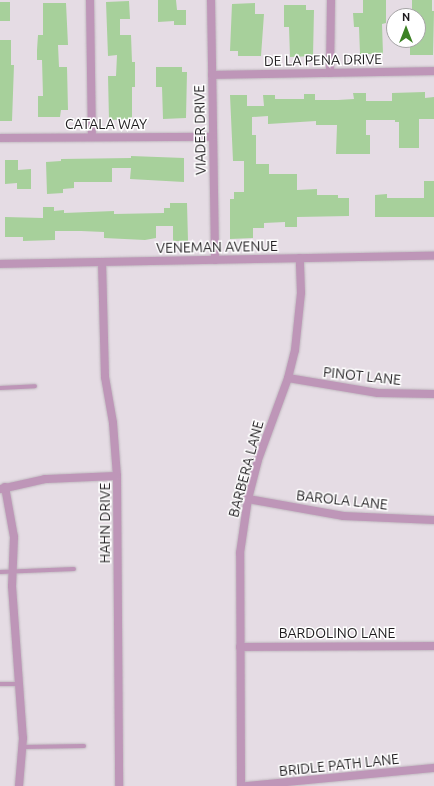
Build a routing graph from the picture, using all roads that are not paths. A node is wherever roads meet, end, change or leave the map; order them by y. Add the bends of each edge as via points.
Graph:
1 (90, 0) edge
2 (211, 0) edge
3 (331, 0) edge
4 (434, 71) edge
5 (330, 73) junction
6 (212, 75) junction
7 (92, 137) junction
8 (213, 137) junction
9 (0, 138) edge
10 (434, 256) edge
11 (300, 258) junction
12 (215, 260) junction
13 (102, 262) junction
14 (0, 264) edge
15 (288, 378) junction
16 (35, 386) dead end
17 (0, 388) edge
18 (434, 394) edge
19 (117, 476) junction
20 (3, 488) edge
21 (248, 499) junction
22 (434, 520) edge
23 (74, 570) dead end
24 (12, 571) junction
25 (0, 572) edge
26 (434, 646) edge
27 (240, 647) junction
28 (0, 684) edge
29 (19, 684) junction
30 (84, 746) dead end
31 (22, 747) junction
32 (434, 768) edge
33 (20, 786) edge
34 (119, 786) edge
35 (241, 786) edge
36 (246, 786) edge

1 - 7 street
2 - 6 street, VIADER DRIVE
3 - 5 street
4 - 5 street, DE LA PENA DRIVE
5 - 6 street, DE LA PENA DRIVE
6 - 8 street, VIADER DRIVE
7 - 8 street, CATALA WAY
7 - 9 street, CATALA WAY
8 - 12 street, VIADER DRIVE
10 - 11 street, VENEMAN AVENUE
11 - 12 street, VENEMAN AVENUE
11 - 15 street, BARBERA LANE via 299,322
12 - 13 street, VENEMAN AVENUE
13 - 14 street, VENEMAN AVENUE
13 - 19 street, HAHN DRIVE via 104,364 113,423
15 - 18 street, PINOT LANE via 378,393
15 - 21 street, BARBERA LANE via 258,460
16 - 17 lane
19 - 20 street via 45,479
19 - 34 street, HAHN DRIVE
20 - 24 street via 14,537
21 - 22 street, BAROLA LANE via 343,516
21 - 27 street, BARBERA LANE via 240,553
23 - 24 lane
24 - 25 lane
24 - 29 street
26 - 27 street, BARDOLINO LANE
27 - 35 street, BARBERA LANE
28 - 29 lane
29 - 31 street
30 - 31 lane
31 - 33 street
32 - 36 street, BRIDLE PATH LANE

